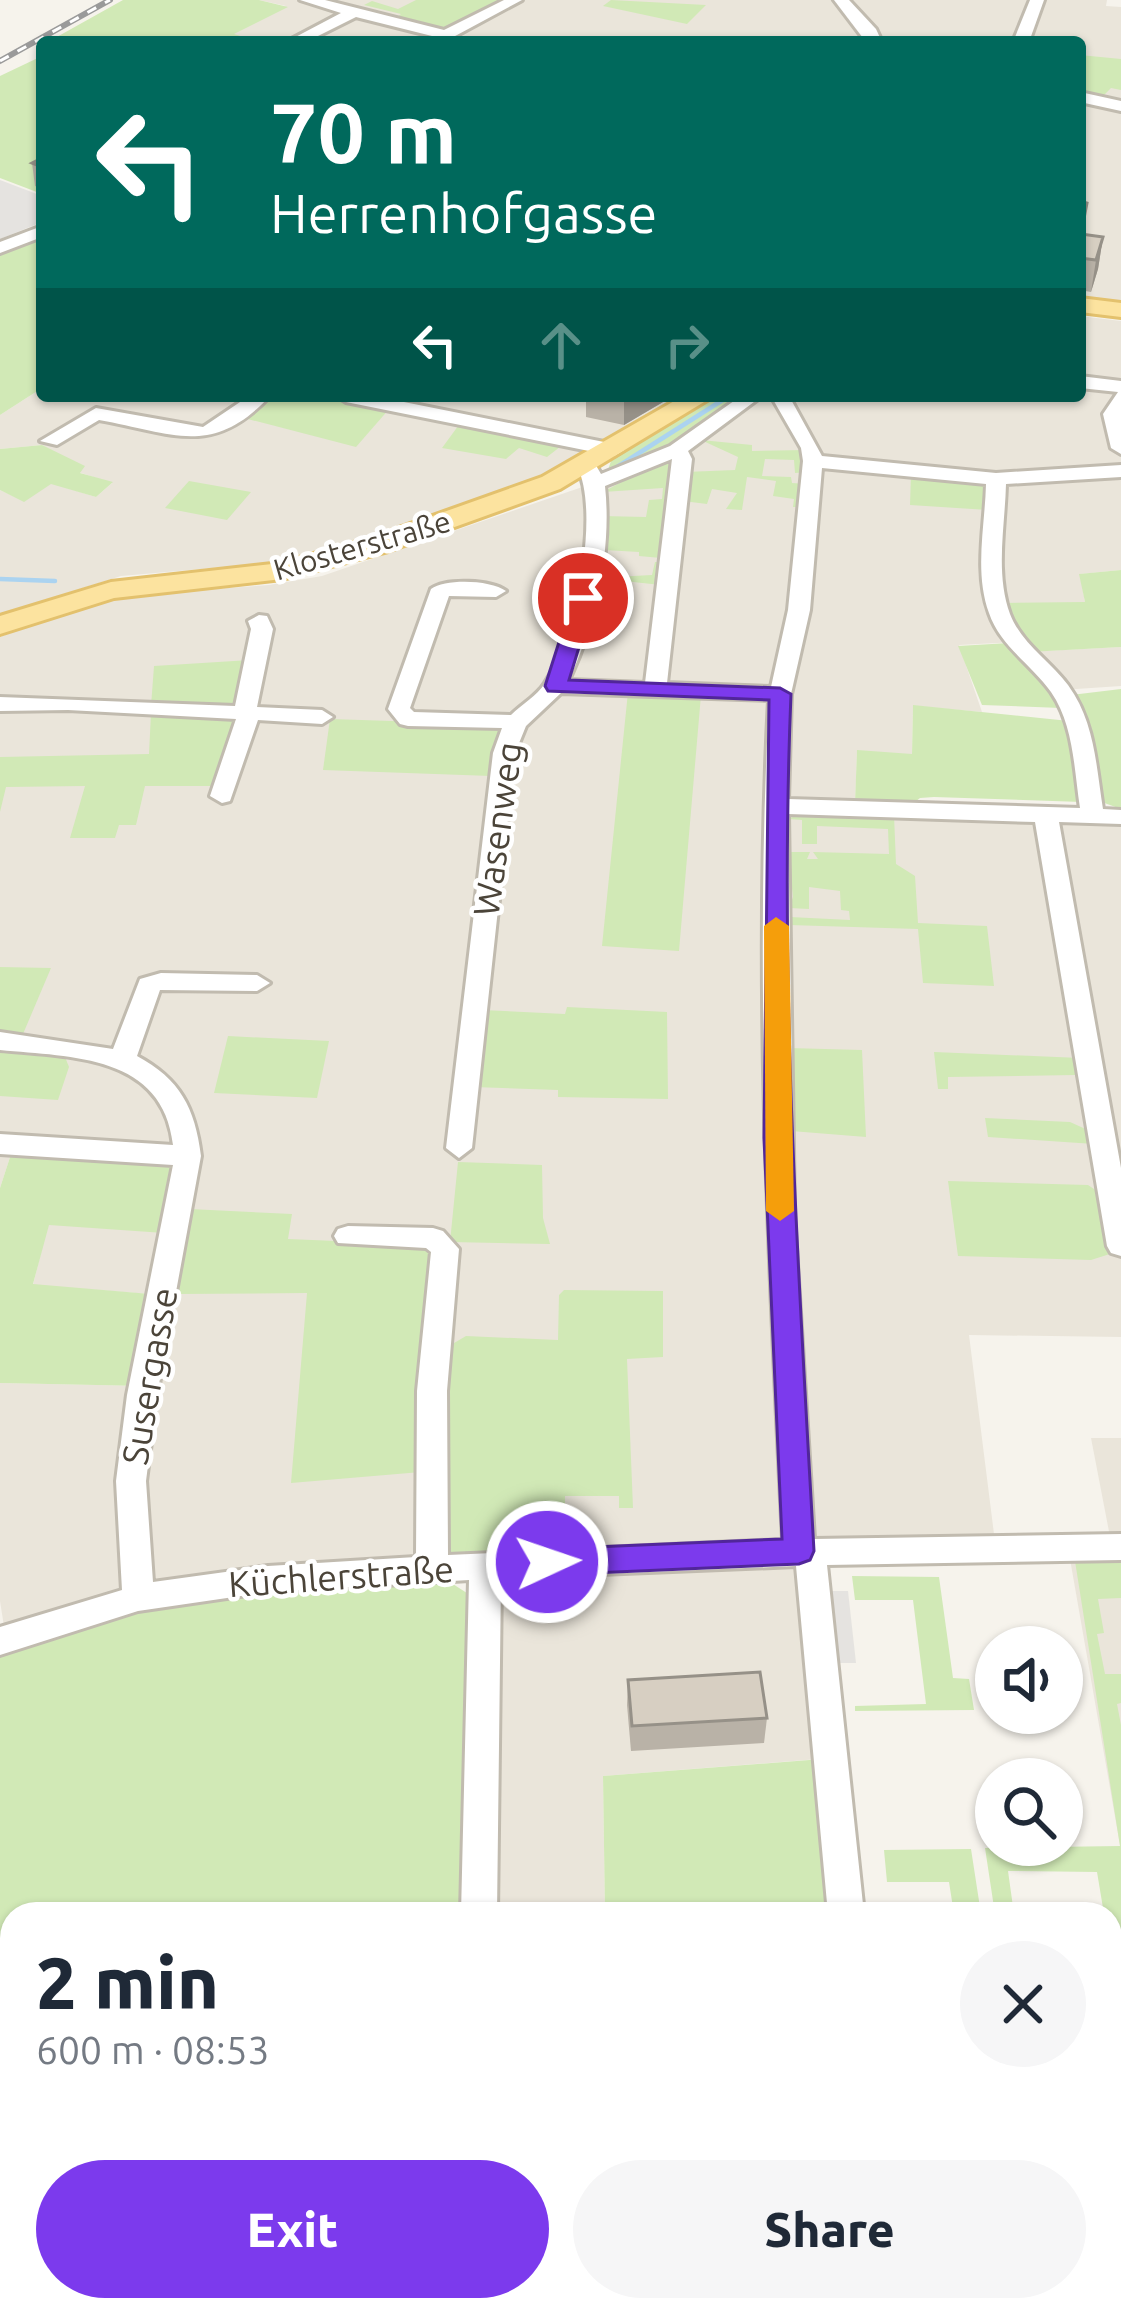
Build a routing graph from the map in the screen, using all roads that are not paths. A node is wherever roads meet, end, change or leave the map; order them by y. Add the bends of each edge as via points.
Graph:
1 (308, 0) edge
2 (515, 0) edge
3 (841, 0) edge
4 (1036, 0) edge
5 (354, 12) junction
6 (306, 36) edge
7 (438, 36) edge
8 (443, 36) edge
9 (872, 36) edge
10 (1023, 36) edge
11 (1086, 98) edge
12 (1121, 106) edge
13 (36, 233) edge
14 (0, 248) edge
15 (1086, 306) edge
16 (1121, 310) edge
17 (1086, 383) edge
18 (1121, 387) edge
19 (1121, 398) edge
20 (253, 402) edge
21 (376, 402) edge
22 (683, 402) edge
23 (745, 402) edge
24 (783, 402) edge
25 (50, 441) dead end
26 (1121, 448) edge
27 (614, 450) junction
28 (677, 450) junction
29 (813, 461) junction
30 (1121, 471) edge
31 (592, 474) junction
32 (996, 479) junction
33 (496, 591) dead end
34 (260, 620) dead end
35 (0, 625) edge
36 (556, 686) junction
37 (655, 690) junction
38 (780, 694) junction
39 (0, 704) edge
40 (247, 715) junction
41 (322, 717) dead end
42 (514, 722) junction
43 (222, 796) dead end
44 (776, 806) junction
45 (1046, 815) junction
46 (1093, 816) junction
47 (1121, 817) edge
48 (257, 983) dead end
49 (0, 1041) edge
50 (122, 1058) junction
51 (0, 1144) edge
52 (459, 1148) dead end
53 (188, 1156) junction
54 (348, 1236) dead end
55 (1121, 1246) edge
56 (1121, 1546) edge
57 (804, 1551) junction
58 (485, 1566) junction
59 (432, 1568) junction
60 (138, 1598) junction
61 (0, 1641) edge
62 (479, 1902) edge
63 (845, 1902) edge

1 - 5 street
2 - 8 street
3 - 9 street
4 - 10 street
5 - 6 street
5 - 7 street
11 - 12 street
13 - 14 street
15 - 16 main road
17 - 18 street
19 - 26 street via 1113,414
20 - 25 street via 213,432 96,414
21 - 27 street
22 - 27 main road, Klosterstraße
23 - 28 street
24 - 29 street
27 - 31 main road, Klosterstraße
28 - 31 street
28 - 37 street
29 - 32 street
29 - 38 street via 799,610
30 - 32 street
31 - 35 main road, Klosterstraße via 318,564 111,590
31 - 36 street via 591,569
32 - 46 street via 996,603 1016,642 1068,700
33 - 42 street via 441,589 399,709 412,719
34 - 40 street
36 - 37 street
36 - 42 street, Wasenweg
37 - 38 street
38 - 44 street
39 - 40 street
40 - 41 street
40 - 43 street
42 - 52 street, Wasenweg via 501,771
44 - 45 street
44 - 57 street via 778,1138
45 - 46 street
45 - 55 street
46 - 47 street
48 - 50 street via 149,985
49 - 50 street
50 - 53 street, Susergasse via 152,1076 180,1109
51 - 53 street
53 - 60 street, Susergasse via 131,1481
54 - 59 street via 433,1238 445,1249 432,1391
56 - 57 street, Küchlerstraße
57 - 58 street, Küchlerstraße
57 - 63 street
58 - 59 street, Küchlerstraße
58 - 62 street
59 - 60 street, Küchlerstraße
60 - 61 street, Küchlerstraße

